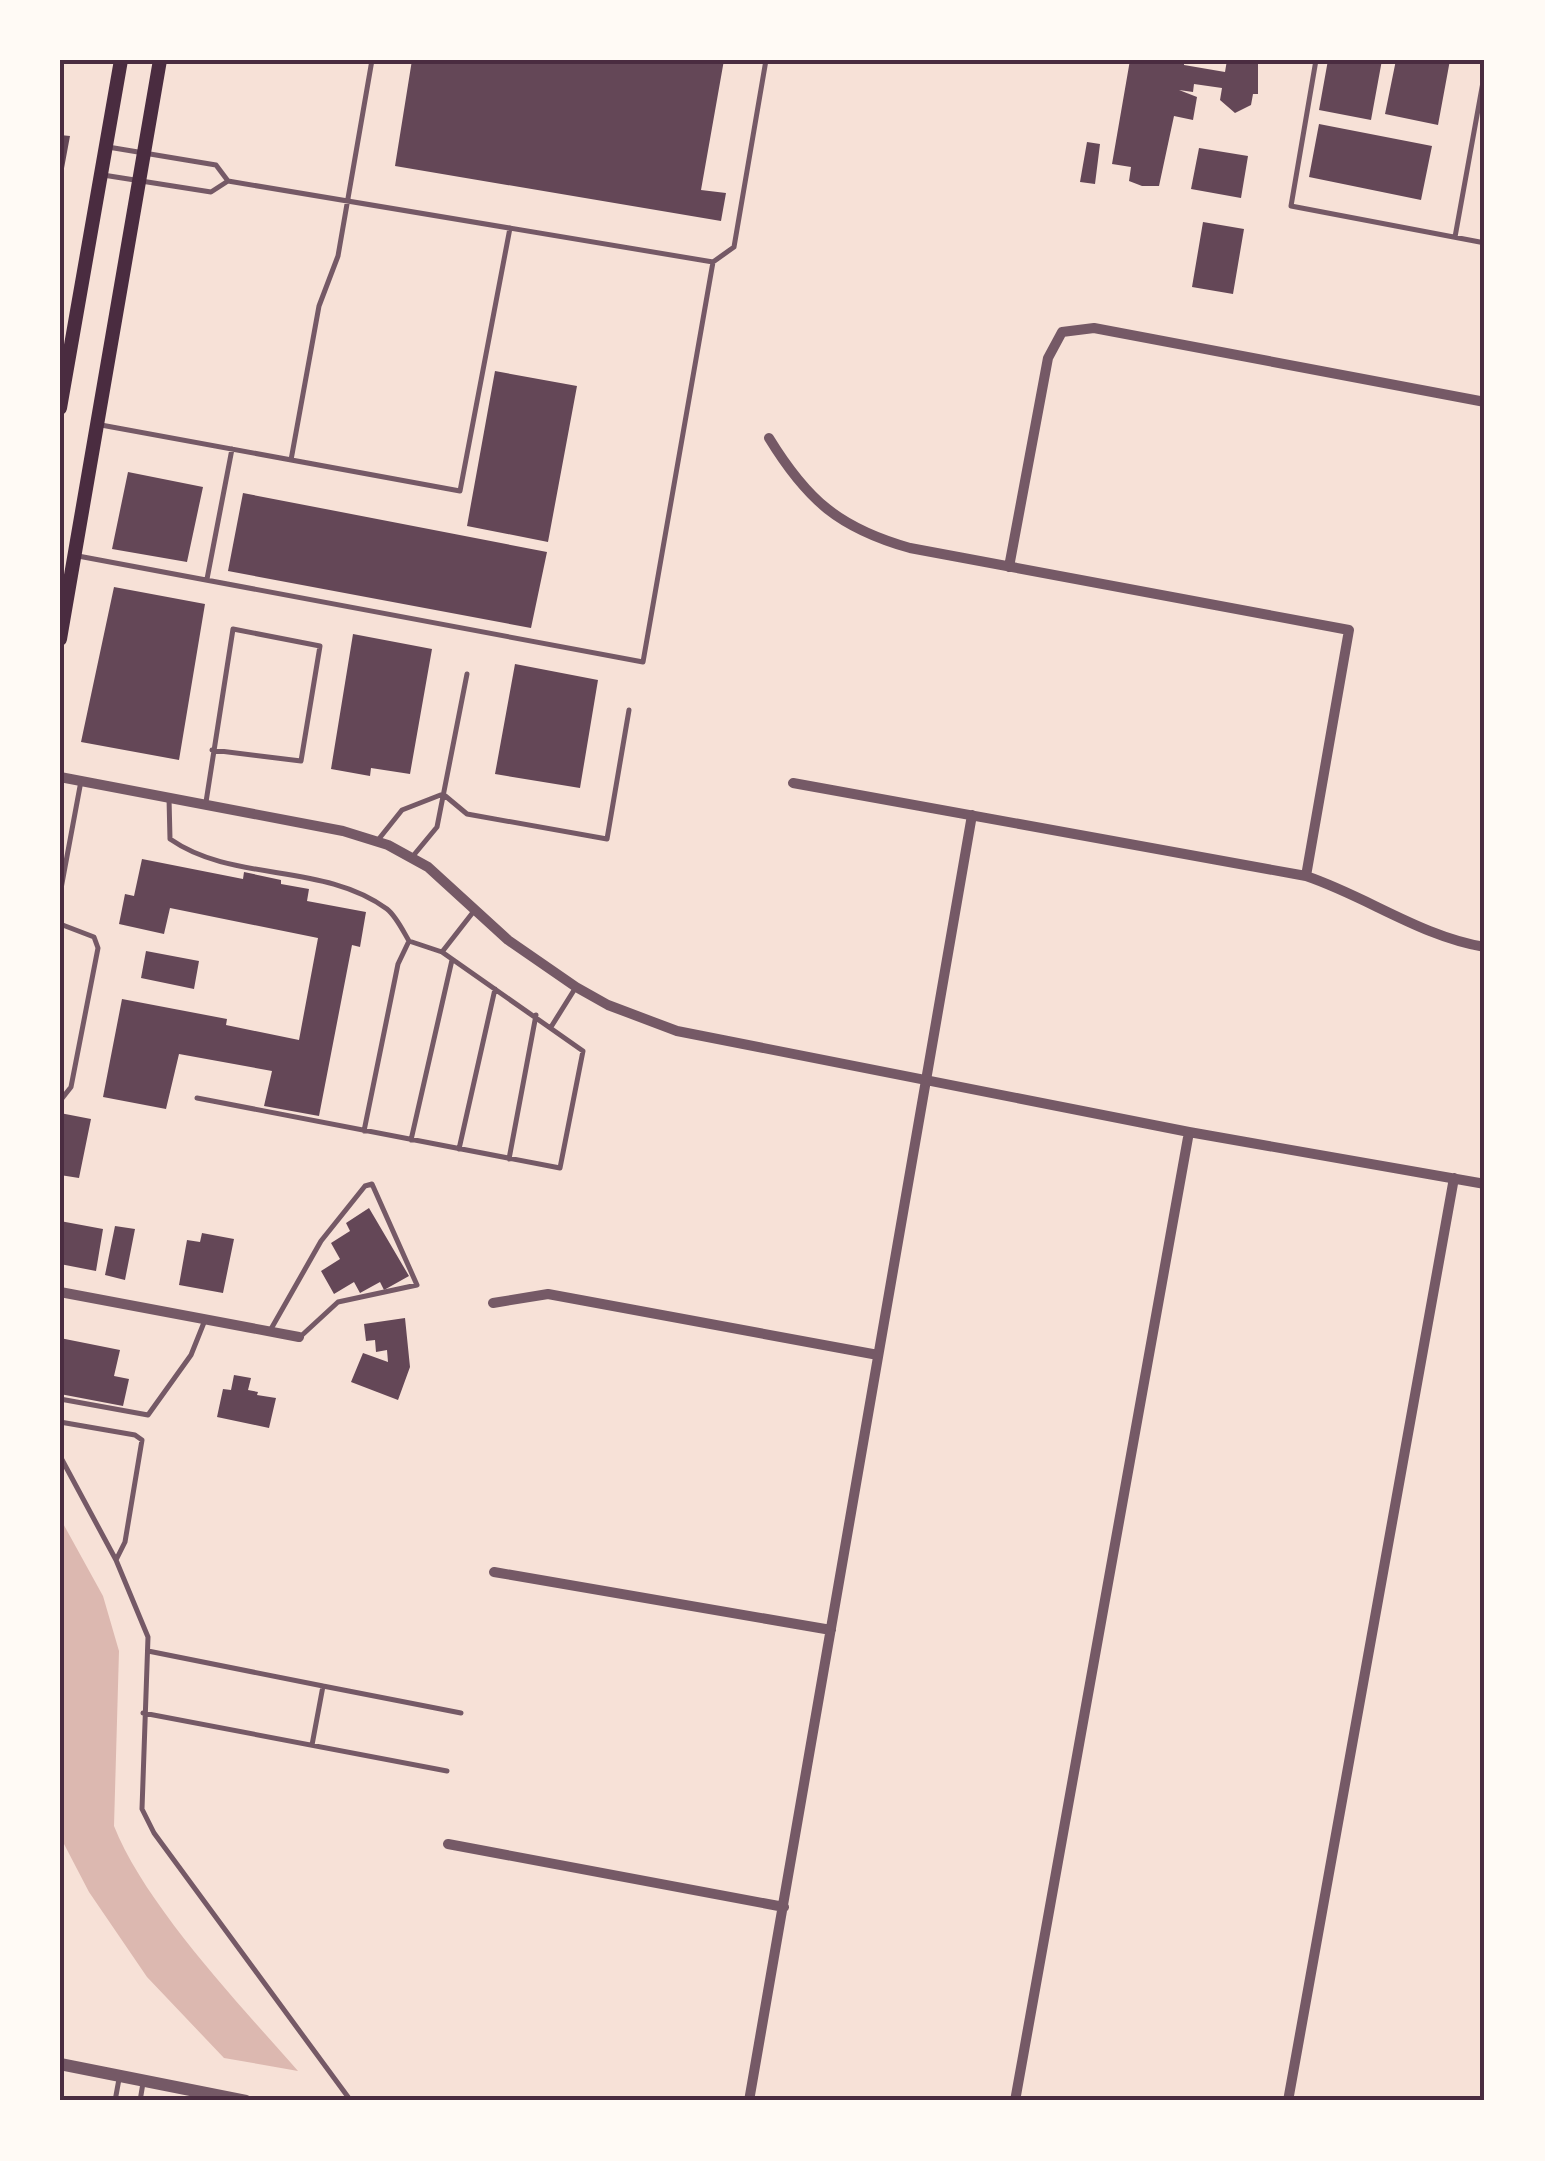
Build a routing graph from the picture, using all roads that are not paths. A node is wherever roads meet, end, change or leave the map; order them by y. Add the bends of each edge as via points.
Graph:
1 (120, 60) edge
2 (160, 60) edge
3 (372, 60) edge
4 (766, 60) edge
5 (1316, 60) edge
6 (1485, 71) edge
7 (104, 146) junction
8 (142, 153) junction
9 (100, 174) junction
10 (138, 180) junction
11 (228, 181) junction
12 (348, 201) junction
13 (510, 228) junction
14 (1455, 237) junction
15 (1485, 243) edge
16 (713, 262) junction
17 (1485, 402) edge
18 (60, 408) edge
19 (98, 424) junction
20 (769, 438) dead end
21 (232, 449) junction
22 (291, 460) junction
23 (75, 556) junction
24 (1009, 567) junction
25 (207, 580) junction
26 (60, 639) edge
27 (467, 674) dead end
28 (629, 710) dead end
29 (212, 750) junction
30 (60, 777) edge
31 (81, 781) junction
32 (793, 783) dead end
33 (443, 794) junction
34 (169, 798) junction
35 (206, 805) junction
36 (972, 815) junction
37 (377, 842) junction
38 (412, 858) junction
39 (1306, 876) junction
40 (60, 894) edge
41 (476, 908) junction
42 (60, 924) edge
43 (409, 941) junction
44 (1485, 947) edge
45 (442, 952) junction
46 (452, 960) junction
47 (495, 988) junction
48 (576, 988) junction
49 (536, 1015) junction
50 (552, 1026) junction
51 (928, 1079) junction
52 (196, 1098) dead end
53 (60, 1101) edge
54 (364, 1131) junction
55 (1189, 1132) junction
56 (411, 1140) junction
57 (459, 1149) junction
58 (509, 1158) junction
59 (1454, 1178) junction
60 (1485, 1184) edge
61 (60, 1292) edge
62 (493, 1303) dead end
63 (205, 1320) junction
64 (270, 1332) junction
65 (299, 1337) joint
66 (878, 1355) junction
67 (60, 1398) edge
68 (60, 1422) edge
69 (60, 1456) edge
70 (116, 1560) junction
71 (494, 1572) dead end
72 (831, 1630) junction
73 (148, 1651) junction
74 (323, 1686) junction
75 (143, 1713) junction
76 (462, 1713) dead end
77 (312, 1746) junction
78 (447, 1772) dead end
79 (448, 1844) dead end
80 (784, 1907) junction
81 (60, 2064) edge
82 (119, 2076) junction
83 (144, 2080) junction
84 (114, 2101) edge
85 (140, 2101) edge
86 (246, 2101) edge
87 (351, 2101) edge
88 (749, 2101) edge
89 (1015, 2101) edge
90 (1288, 2101) edge

1 - 7 main road
2 - 8 main road
3 - 12 lane
4 - 16 lane via 734,247
5 - 14 lane via 1291,206
6 - 14 lane
7 - 8 lane
7 - 9 main road
8 - 10 main road
8 - 11 lane via 216,165
9 - 10 lane
9 - 18 main road
10 - 11 lane via 210,192
10 - 19 main road
11 - 12 lane
12 - 13 lane
12 - 22 lane
13 - 16 lane
13 - 22 lane via 460,491
14 - 15 lane
16 - 25 lane via 642,662
17 - 24 street via 1094,328 1062,332 1048,358
19 - 21 lane
19 - 23 main road
20 - 24 street via 795,481 865,535
21 - 22 lane
21 - 25 lane
23 - 25 lane
23 - 26 main road
24 - 39 street via 1349,630
27 - 33 lane
28 - 33 lane via 607,839 467,814
29 - 29 lane via 233,628 320,646 301,761
29 - 35 lane
30 - 31 street
31 - 34 street
31 - 40 lane
32 - 36 street
33 - 37 lane via 402,810
33 - 38 lane via 437,827
34 - 35 street
34 - 43 lane via 170,838 193,855 335,884 390,910
35 - 37 street
36 - 39 street
36 - 51 street
37 - 38 street
38 - 41 street
39 - 44 street via 1356,893 1449,941
41 - 45 lane
41 - 48 street
42 - 53 lane via 94,938 98,948 71,1087
43 - 45 lane
43 - 54 lane via 398,964
45 - 46 lane
46 - 47 lane
46 - 56 lane
47 - 49 lane
47 - 57 lane
48 - 50 lane
48 - 51 street via 678,1031
49 - 50 lane
49 - 58 lane
50 - 58 lane via 583,1052 560,1168
51 - 55 street
51 - 66 street
52 - 54 lane
54 - 56 lane
55 - 59 street
55 - 89 street
56 - 57 lane
57 - 58 lane
59 - 60 street
59 - 90 street
61 - 63 street
62 - 66 street via 548,1294
63 - 64 street
63 - 67 lane via 191,1356 148,1416
64 - 65 street
64 - 65 lane via 321,1241 372,1184 417,1285 338,1302
66 - 72 street
68 - 70 lane via 142,1440
69 - 70 lane
70 - 73 lane via 146,1628
71 - 72 street
72 - 80 street
73 - 74 lane
73 - 75 lane
74 - 76 lane
74 - 77 lane
75 - 77 lane
75 - 87 lane via 142,1809 154,1832
77 - 78 lane
79 - 80 street
80 - 88 street
81 - 82 street
82 - 83 street
82 - 84 lane
83 - 85 lane
83 - 86 street

